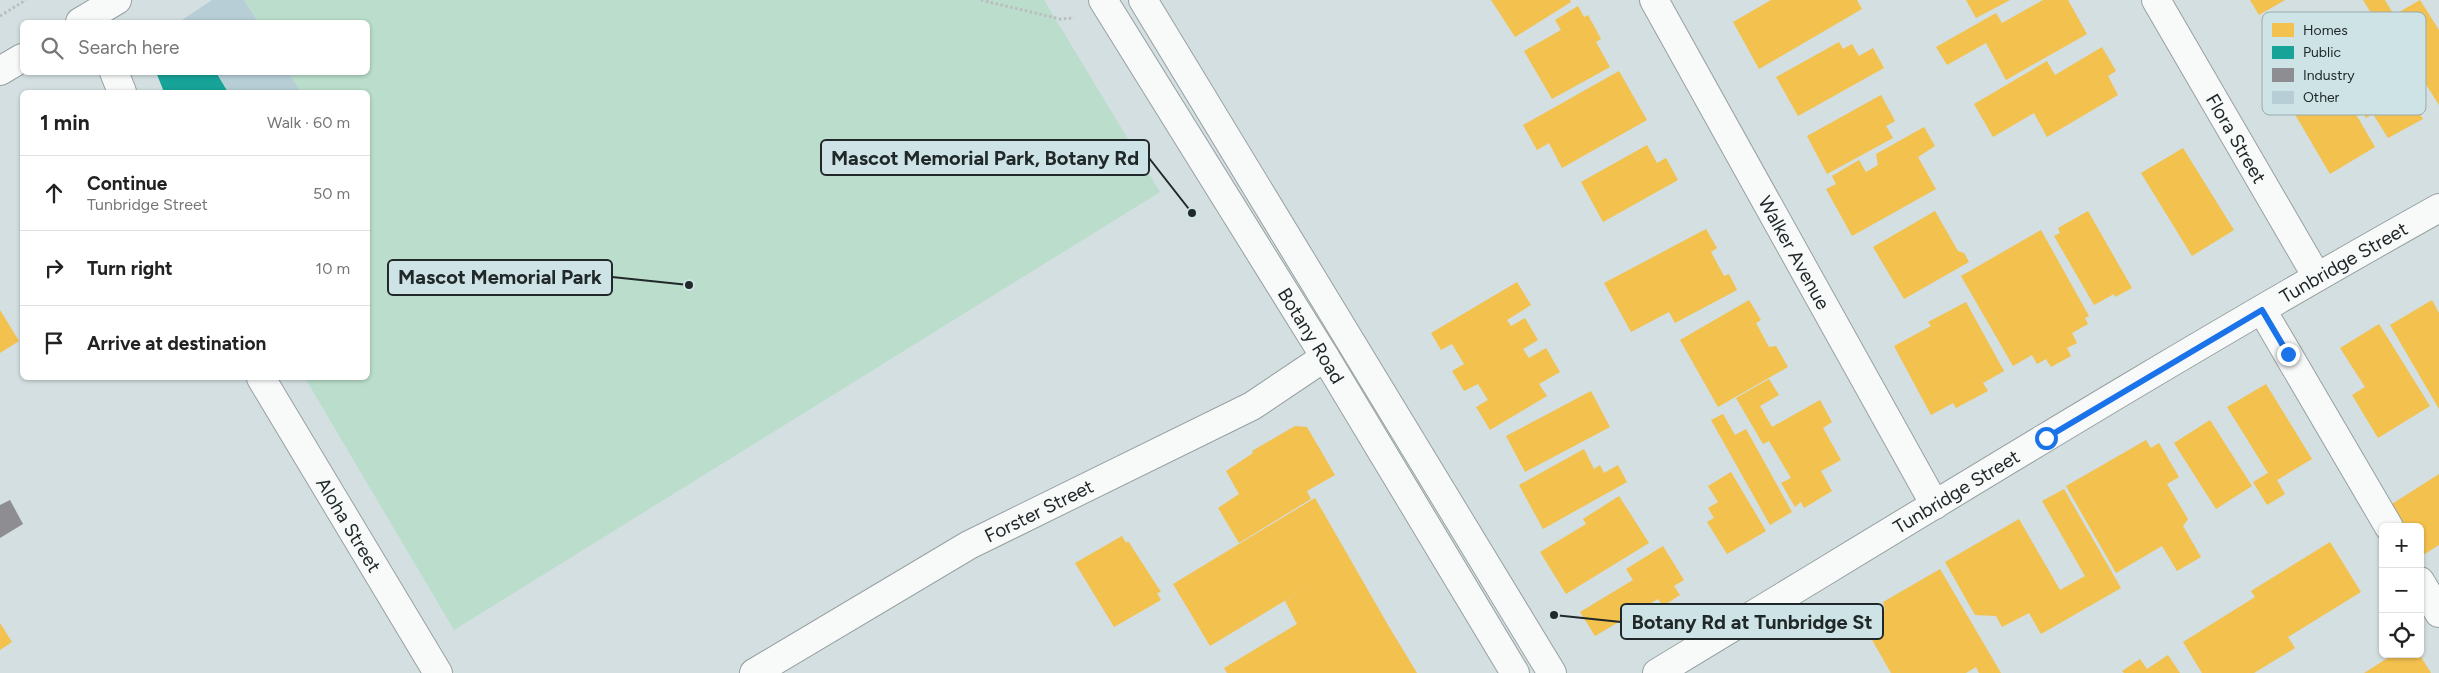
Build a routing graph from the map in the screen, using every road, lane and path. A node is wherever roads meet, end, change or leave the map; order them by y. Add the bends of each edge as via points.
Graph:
1 (26, 0) edge
2 (117, 0) edge
3 (981, 0) edge
4 (1103, 0) edge
5 (1144, 0) edge
6 (1654, 0) edge
7 (2156, 0) edge
8 (88, 15) edge
9 (0, 16) edge
10 (1074, 18) dead end
11 (20, 59) edge
12 (0, 71) edge
13 (115, 75) edge
14 (121, 90) edge
15 (2439, 208) edge
16 (2317, 277) junction
17 (2262, 310) junction
18 (1325, 357) junction
19 (262, 380) edge
20 (1935, 505) junction
21 (2387, 523) edge
22 (2424, 588) edge
23 (2439, 613) edge
24 (438, 673) edge
25 (754, 673) edge
26 (1513, 673) edge
27 (1552, 673) edge
28 (1657, 673) edge

1 - 9 path
2 - 8 street
3 - 10 path via 1060,20
4 - 18 street, Botany Road
5 - 27 street, Botany Road
6 - 20 street, Walker Avenue
7 - 16 street, Flora Street
11 - 12 street
13 - 14 street
15 - 16 street, Tunbridge Street
16 - 17 street, Tunbridge Street
17 - 20 street, Tunbridge Street
17 - 21 street
18 - 25 street, Forster Street via 1252,406 969,545
18 - 26 street, Botany Road
19 - 24 street, Aloha Street
20 - 28 street, Tunbridge Street
22 - 23 street

